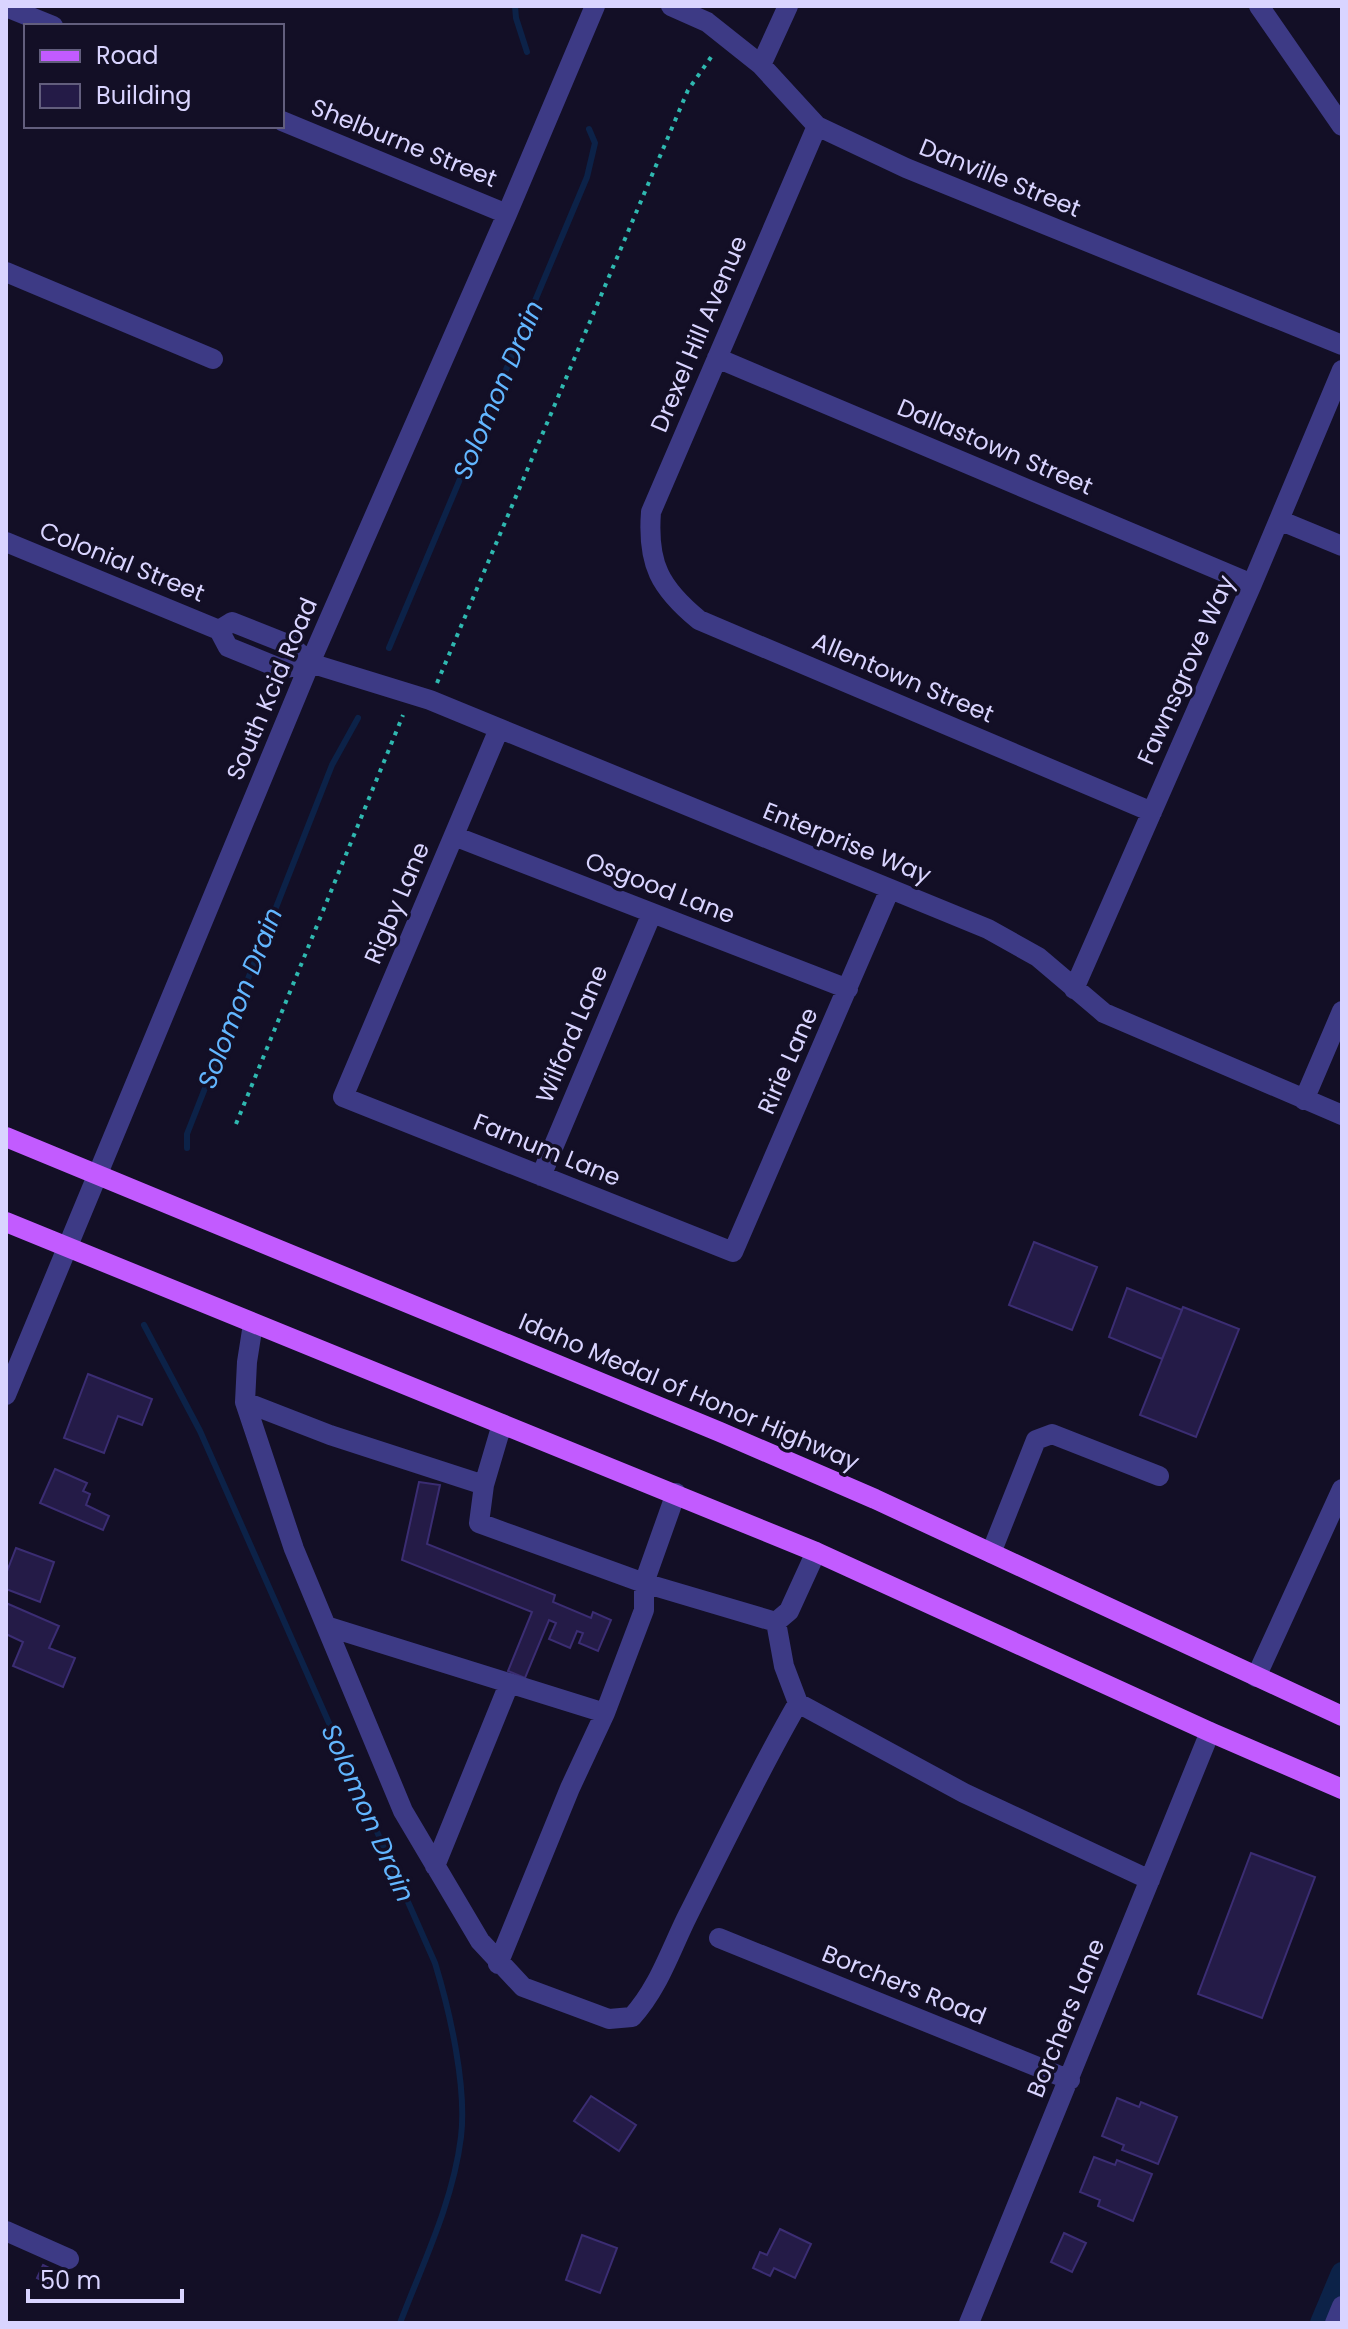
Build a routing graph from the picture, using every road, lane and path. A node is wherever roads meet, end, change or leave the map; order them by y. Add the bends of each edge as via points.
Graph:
1 (595, 6) edge
2 (671, 6) edge
3 (788, 6) edge
4 (1259, 6) edge
5 (6, 7) edge
6 (48, 24) edge
7 (714, 53) dead end
8 (761, 65) junction
9 (284, 122) edge
10 (817, 126) junction
11 (1342, 126) edge
12 (507, 214) junction
13 (6, 272) edge
14 (1342, 345) edge
15 (717, 358) junction
16 (213, 359) dead end
17 (1342, 370) edge
18 (1279, 520) junction
19 (6, 542) edge
20 (1342, 546) edge
21 (655, 566) joint
22 (1252, 584) junction
23 (310, 663) junction
24 (437, 683) dead end
25 (403, 715) dead end
26 (499, 729) junction
27 (1152, 812) junction
28 (454, 836) junction
29 (890, 889) junction
30 (652, 913) junction
31 (848, 989) junction
32 (1074, 989) junction
33 (1342, 1011) edge
34 (343, 1097) joint
35 (1304, 1100) junction
36 (1342, 1115) edge
37 (236, 1124) dead end
38 (6, 1137) edge
39 (98, 1174) junction
40 (541, 1176) junction
41 (6, 1222) edge
42 (69, 1248) junction
43 (733, 1252) joint
44 (253, 1324) junction
45 (6, 1395) edge
46 (245, 1402) junction
47 (502, 1424) junction
48 (1159, 1476) dead end
49 (484, 1485) junction
50 (1342, 1489) edge
51 (676, 1493) junction
52 (816, 1552) junction
53 (991, 1553) junction
54 (644, 1583) junction
55 (776, 1622) junction
56 (326, 1626) junction
57 (1256, 1677) junction
58 (509, 1684) junction
59 (798, 1703) junction
60 (605, 1713) junction
61 (1342, 1716) edge
62 (1210, 1732) junction
63 (1342, 1789) edge
64 (435, 1866) junction
65 (1150, 1880) junction
66 (719, 1938) dead end
67 (498, 1964) junction
68 (1070, 2080) junction
69 (6, 2231) edge
70 (69, 2259) dead end
71 (1342, 2306) edge
72 (969, 2323) edge
73 (1335, 2323) edge

1 - 12 street, South Kcid Road
2 - 8 street, Danville Street via 707,22
3 - 8 street
4 - 11 street
5 - 6 street
7 - 24 path via 688,90
8 - 10 street, Danville Street
9 - 12 street, Shelburne Street
10 - 14 street, Danville Street via 906,168
10 - 15 street, Drexel Hill Avenue
12 - 23 street, South Kcid Road
13 - 16 street
15 - 21 street, Drexel Hill Avenue via 651,512 648,542
15 - 22 street, Dallastown Street
17 - 18 street, Fawnsgrove Way
18 - 20 street
18 - 22 street, Fawnsgrove Way
19 - 23 street, Colonial Street via 219,630 232,622 290,645
21 - 27 street, Allentown Street via 673,599 699,620
22 - 27 street, Fawnsgrove Way
23 - 26 street, Enterprise Way via 430,700
23 - 39 street, South Kcid Road
25 - 37 path
26 - 28 street, Rigby Lane
26 - 29 street, Enterprise Way
27 - 32 street, Fawnsgrove Way
28 - 30 street, Osgood Lane
28 - 34 street, Rigby Lane
29 - 31 street, Ririe Lane
29 - 32 street, Enterprise Way via 988,929 1038,957
30 - 31 street, Osgood Lane
30 - 40 street, Wilford Lane
31 - 43 street, Ririe Lane
32 - 35 street, Enterprise Way via 1104,1013
33 - 35 street
34 - 40 street, Farnum Lane
35 - 36 street, Enterprise Way
38 - 39 main road, Idaho Medal of Honor Highway
39 - 42 street, South Kcid Road
39 - 53 main road, Idaho Medal of Honor Highway via 734,1438
40 - 43 street, Farnum Lane
41 - 42 main road
42 - 44 main road
42 - 45 street, South Kcid Road
44 - 46 street
44 - 47 main road
46 - 49 street
46 - 56 street
47 - 49 street
47 - 51 main road
48 - 53 street via 1052,1434 1036,1440
49 - 54 street via 479,1523
50 - 57 street
51 - 52 main road
51 - 54 street
52 - 55 street via 789,1611
52 - 62 main road
53 - 57 main road, Idaho Medal of Honor Highway
54 - 55 street
54 - 60 street via 644,1610
55 - 59 street
56 - 58 street
56 - 64 street via 403,1811
57 - 61 main road, Idaho Medal of Honor Highway
58 - 60 street
58 - 64 street
59 - 65 street via 964,1793
59 - 67 street via 651,1996 632,2017 609,2019 523,1987
60 - 67 street
62 - 63 main road
62 - 65 street, Borchers Lane
64 - 67 street
65 - 68 street, Borchers Lane
66 - 68 street, Borchers Road
68 - 72 street, Borchers Lane
69 - 70 street
71 - 73 street

